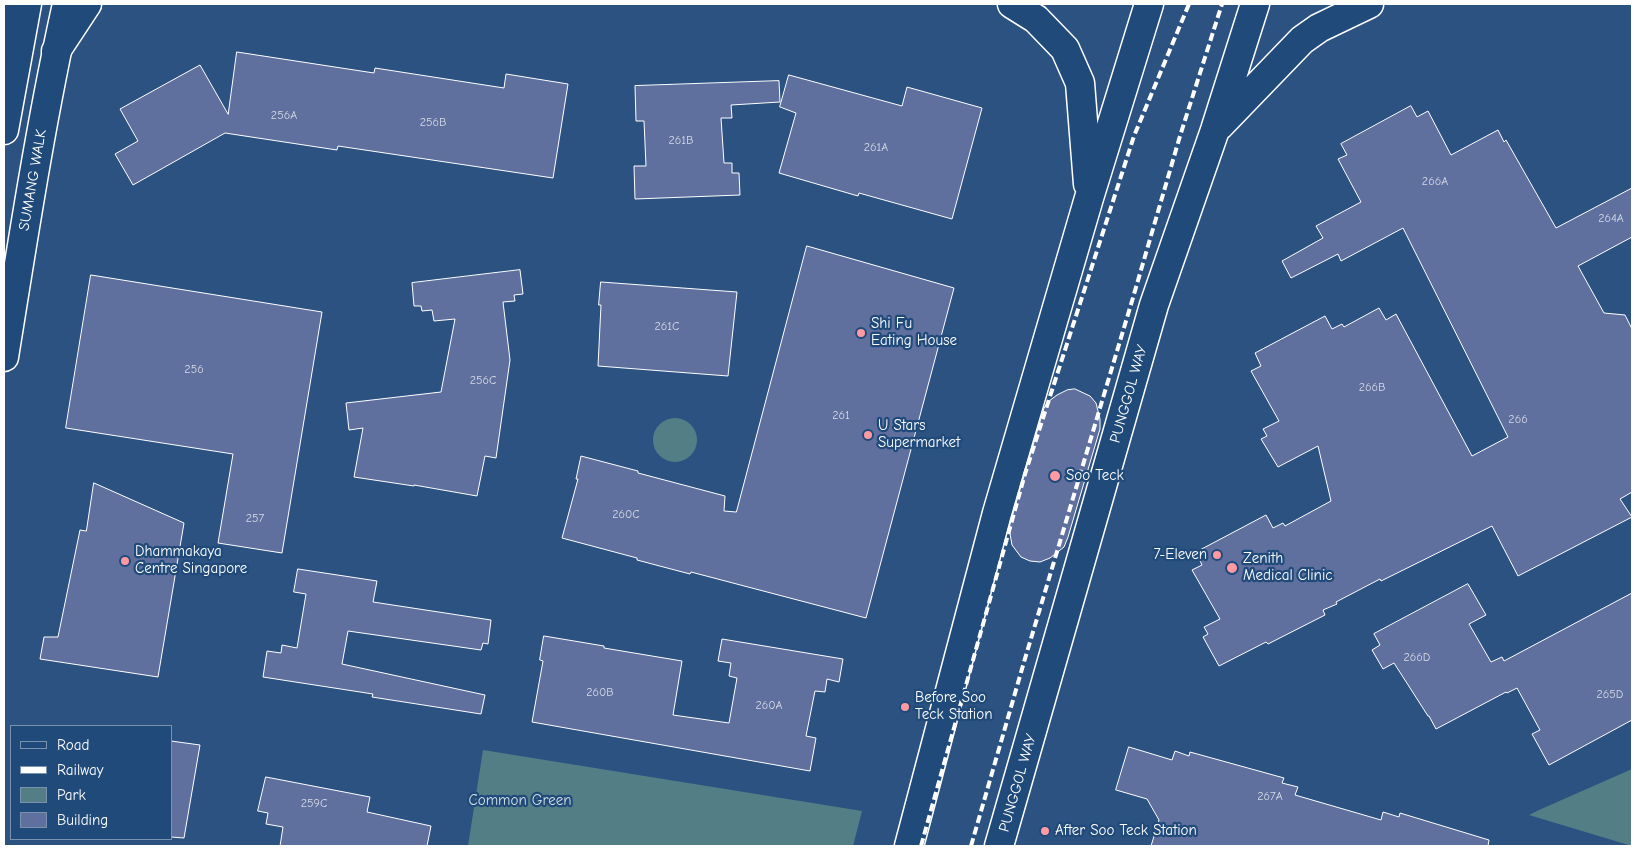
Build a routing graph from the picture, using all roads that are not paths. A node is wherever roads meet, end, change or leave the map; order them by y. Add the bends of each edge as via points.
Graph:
1 (27, 4) edge
2 (67, 4) edge
3 (88, 4) edge
4 (1012, 4) edge
5 (1149, 4) edge
6 (1255, 4) edge
7 (1369, 4) edge
8 (4, 10) edge
9 (56, 51) junction
10 (17, 53) junction
11 (4, 130) edge
12 (1215, 130) junction
13 (1089, 198) junction
14 (4, 357) edge
15 (909, 846) edge
16 (999, 846) edge

1 - 10 main road
2 - 9 main road, SUMANG WALK
3 - 9 main road
4 - 13 main road via 1036,19 1064,49 1080,83
5 - 13 main road
6 - 12 main road, PUNGGOL WAY
7 - 12 main road via 1319,28 1302,40
8 - 10 main road
9 - 14 main road, SUMANG WALK
10 - 11 main road
12 - 16 main road, PUNGGOL WAY via 1154,305
13 - 15 main road via 997,513

